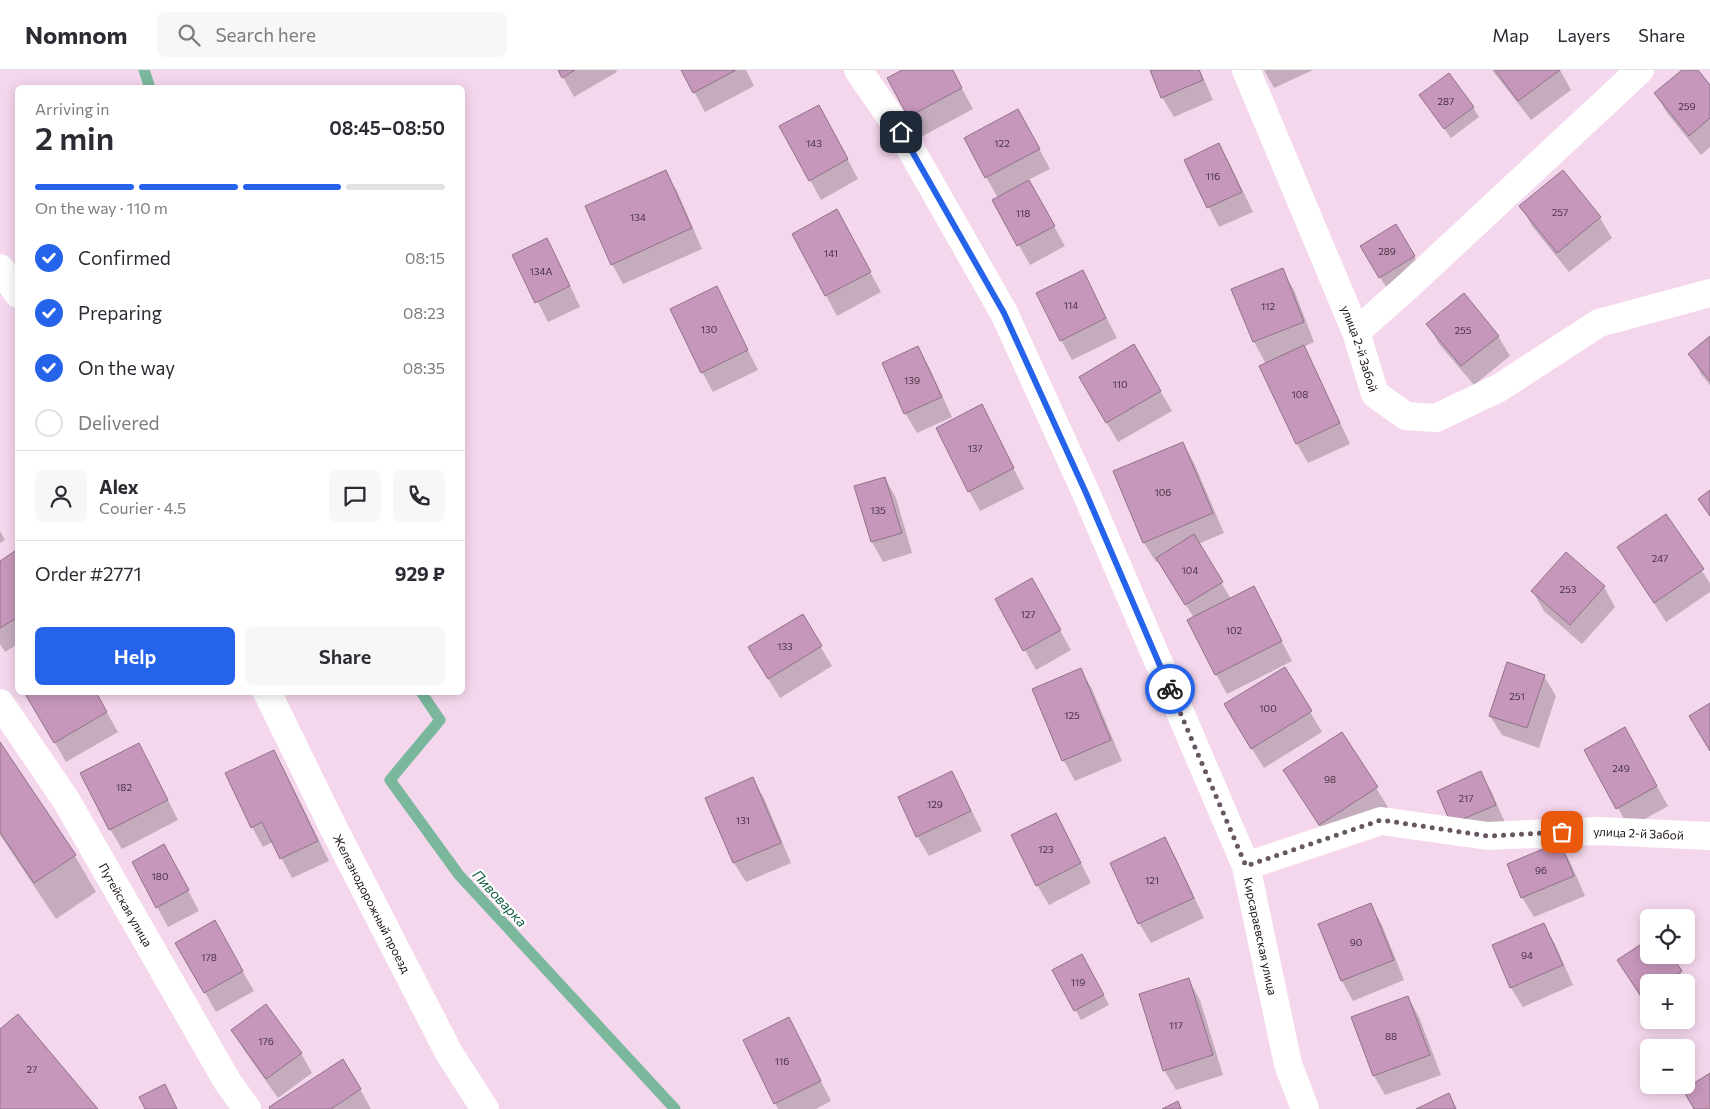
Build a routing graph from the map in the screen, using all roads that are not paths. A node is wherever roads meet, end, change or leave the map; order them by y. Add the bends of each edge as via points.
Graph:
1 (858, 70) edge
2 (1246, 70) edge
3 (1640, 70) edge
4 (0, 268) edge
5 (15, 290) edge
6 (1710, 293) edge
7 (1356, 332) junction
8 (268, 695) edge
9 (0, 703) edge
10 (1710, 836) edge
11 (1246, 866) junction
12 (247, 1109) edge
13 (485, 1109) edge
14 (1305, 1109) edge

1 - 11 street, Кирсараевская улица via 901,132 1004,313 1086,493
2 - 7 street, улица 2-й Забой
3 - 7 street
4 - 5 street
6 - 7 street, улица 2-й Забой via 1599,322 1499,388 1436,418 1406,416 1375,394
8 - 13 street, Железнодорожный проезд via 449,1053
9 - 12 street, Путейская улица via 66,800 227,1081
10 - 11 street, улица 2-й Забой via 1599,831 1488,836 1381,820
11 - 14 street, Кирсараевская улица via 1288,1064

